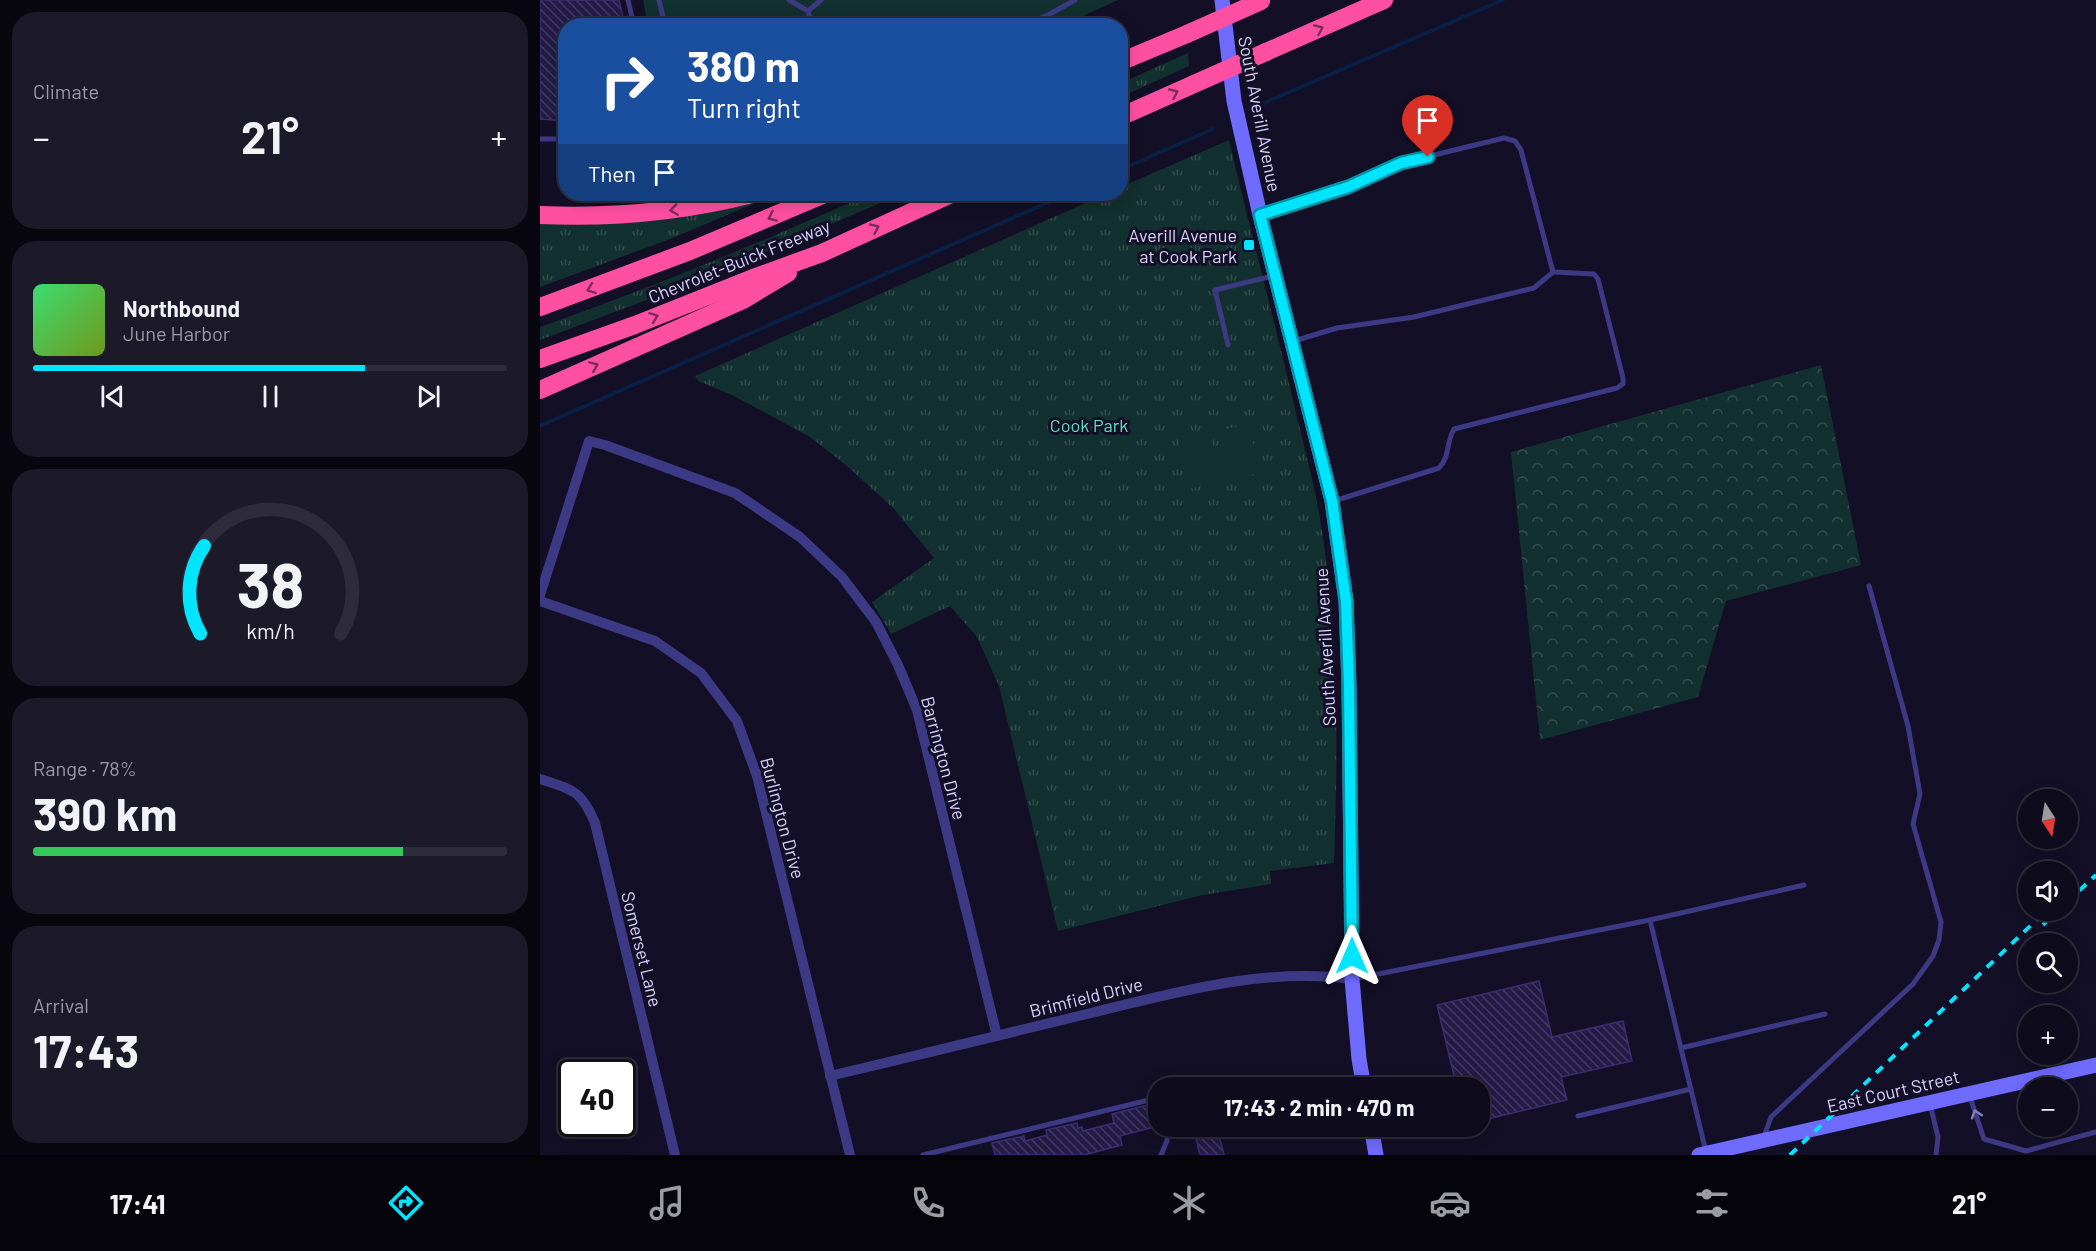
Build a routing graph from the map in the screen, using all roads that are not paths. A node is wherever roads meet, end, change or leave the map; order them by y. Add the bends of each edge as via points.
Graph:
1 (628, 0) edge
2 (659, 0) edge
3 (789, 0) edge
4 (821, 0) edge
5 (1075, 0) edge
6 (1222, 0) edge
7 (1384, 0) edge
8 (1263, 1) edge
9 (808, 11) junction
10 (632, 18) edge
11 (663, 18) edge
12 (810, 18) edge
13 (1041, 18) edge
14 (1128, 59) edge
15 (1128, 113) edge
16 (540, 139) edge
17 (558, 139) edge
18 (720, 201) edge
19 (808, 201) edge
20 (936, 201) edge
21 (540, 215) edge
22 (1260, 215) junction
23 (822, 253) junction
24 (1553, 272) junction
25 (1275, 276) junction
26 (540, 307) edge
27 (1292, 341) junction
28 (1228, 345) dead end
29 (540, 359) edge
30 (540, 390) edge
31 (1332, 501) junction
32 (1869, 586) dead end
33 (540, 595) edge
34 (540, 601) edge
35 (540, 779) edge
36 (1804, 885) dead end
37 (1650, 920) junction
38 (1352, 979) junction
39 (1825, 1014) dead end
40 (997, 1036) junction
41 (1681, 1048) junction
42 (2096, 1065) edge
43 (830, 1076) junction
44 (1362, 1077) edge
45 (1691, 1089) junction
46 (1969, 1094) junction
47 (1148, 1100) edge
48 (1930, 1103) junction
49 (1578, 1116) dead end
50 (2096, 1132) edge
51 (1167, 1137) edge
52 (1373, 1137) edge
53 (1763, 1140) junction
54 (1703, 1154) edge
55 (675, 1155) edge
56 (850, 1155) edge
57 (923, 1155) edge
58 (1161, 1155) edge
59 (1376, 1155) edge
60 (1936, 1155) edge

1 - 10 lane
2 - 11 lane
3 - 9 lane
4 - 9 lane
5 - 13 lane
6 - 22 street, South Averill Avenue via 1234,101
15 -> 7 highway, bridge
8 - 14 highway, bridge
9 - 12 lane
16 - 17 lane
18 -> 21 highway via 612,216
19 -> 26 highway, Chevrolet-Buick Freeway
23 -> 20 highway, Chevrolet-Buick Freeway
22 - 24 lane via 1348,187 1401,163 1504,138 1515,141 1521,150
22 - 25 street, South Averill Avenue
29 -> 23 highway, Chevrolet-Buick Freeway
30 -> 23 highway via 743,300
24 - 27 lane via 1534,288 1414,317 1337,328
24 - 31 lane via 1594,274 1598,279 1623,384 1454,429 1445,462 1439,468
25 - 27 street, South Averill Avenue
25 - 28 lane via 1215,290
27 - 31 street, South Averill Avenue
31 - 38 street, South Averill Avenue via 1346,601
32 - 53 lane via 1908,726 1920,794 1912,824 1941,922 1939,940 1913,984 1771,1117
33 - 40 street, Barrington Drive via 589,441 735,493 800,537 842,577 876,622 917,710
34 - 43 street, Burlington Drive via 655,641 701,673 737,721 757,776
35 - 55 street, Somerset Lane via 574,791 586,803 595,824
36 - 37 lane
37 - 38 lane
37 - 41 lane
38 - 40 street, Brimfield Drive via 1291,975 1206,985
38 - 44 street, South Averill Avenue
39 - 41 lane
40 - 43 street, Brimfield Drive
41 - 45 lane
42 - 46 street, East Court Street
43 - 56 street, Burlington Drive
45 - 49 lane
45 - 54 lane
46 - 48 street, East Court Street
50 -> 46 lane via 2026,1150 1984,1139
47 - 57 lane
48 - 53 street, East Court Street
48 - 60 lane via 1938,1137
51 - 58 lane
52 - 59 street
53 - 54 street, East Court Street

